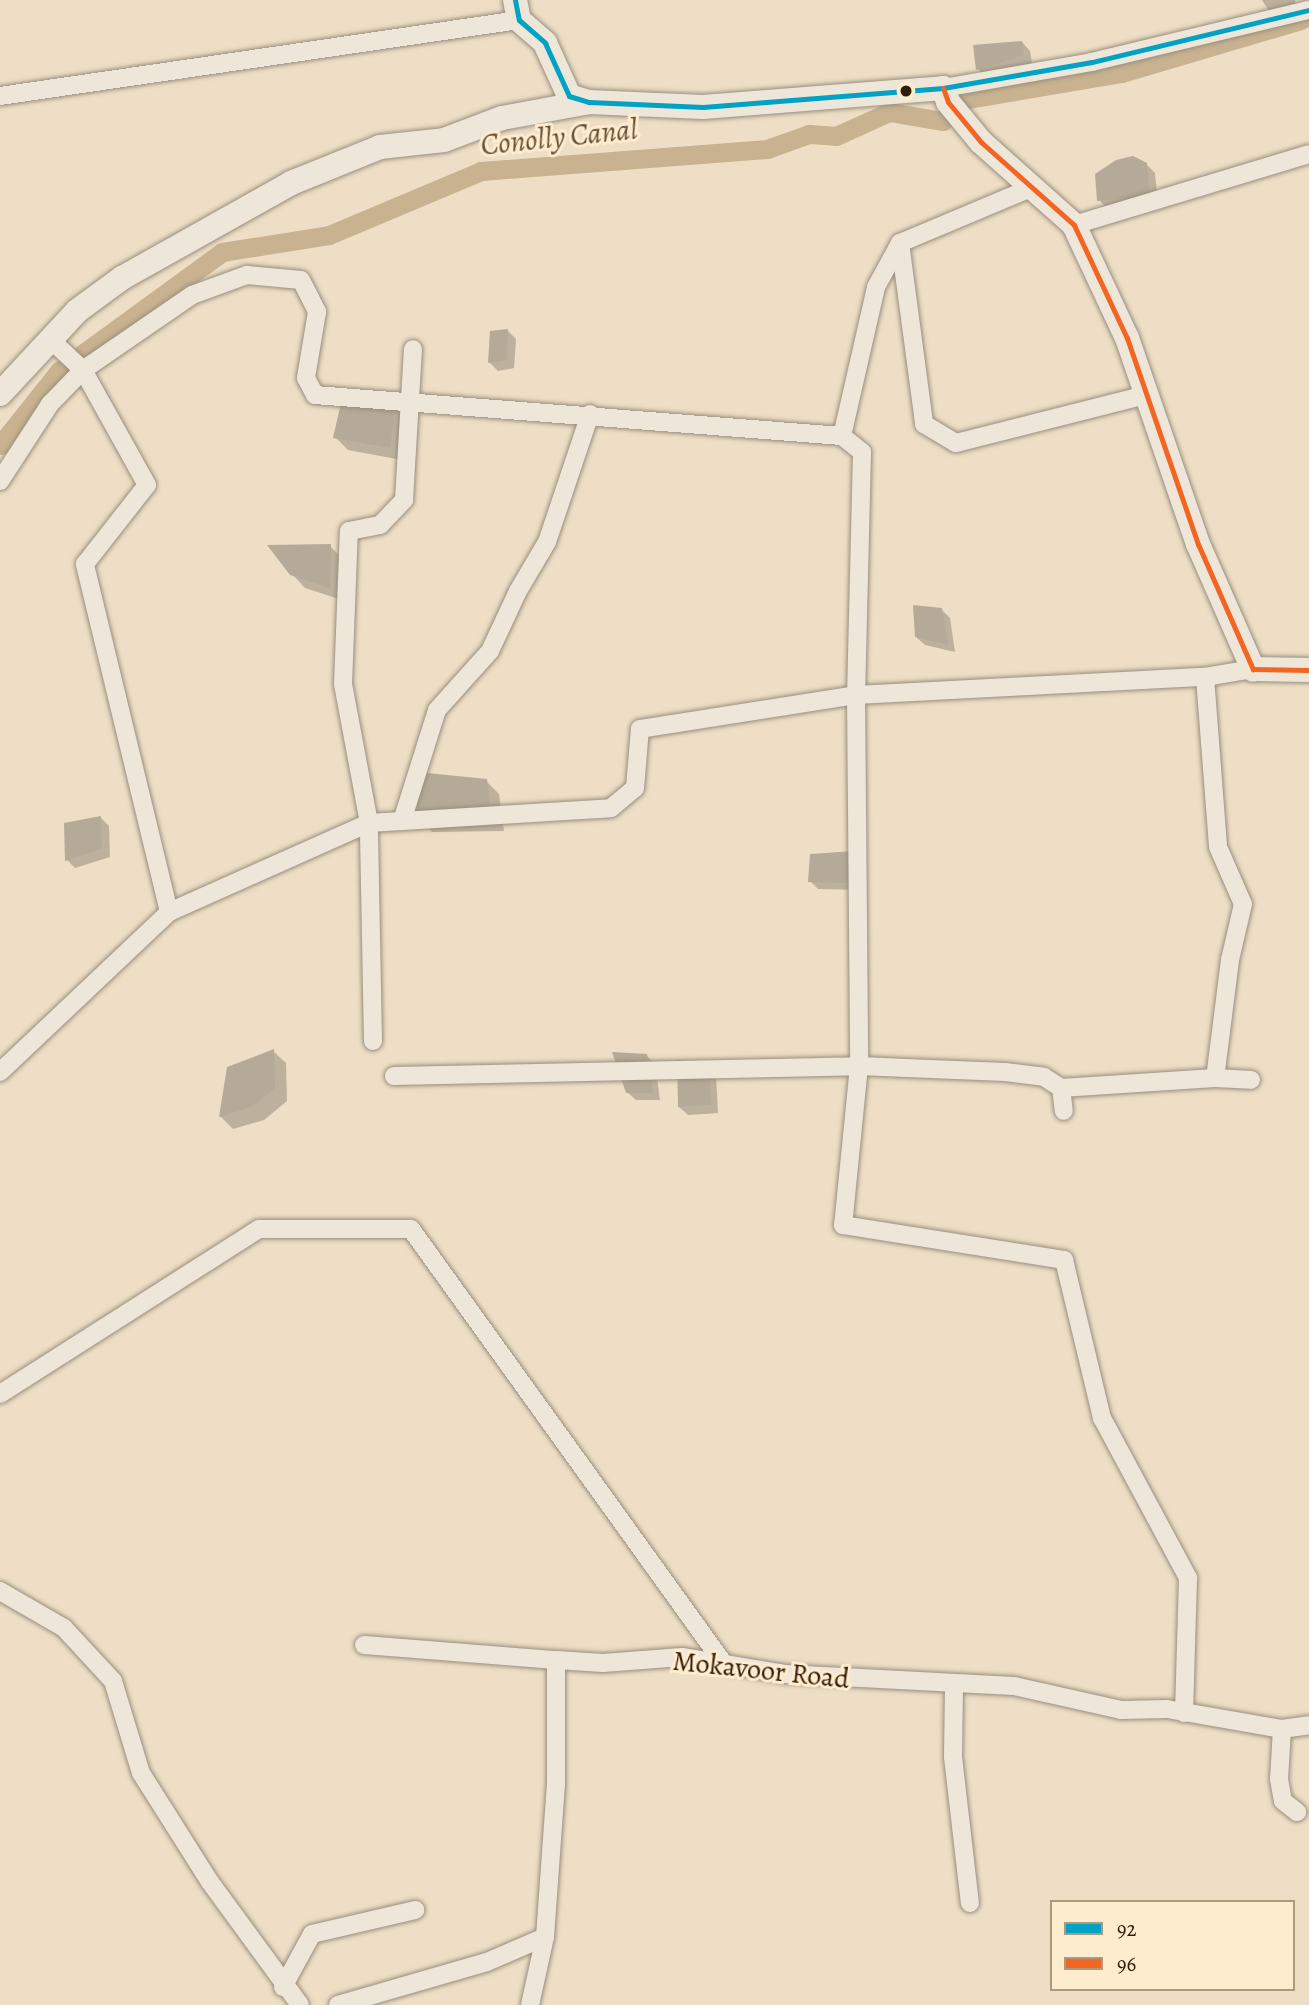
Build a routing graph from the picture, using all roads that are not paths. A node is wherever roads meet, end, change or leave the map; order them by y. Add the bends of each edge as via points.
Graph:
1 (517, 10) edge
2 (1309, 10) edge
3 (0, 96) edge
4 (589, 103) junction
5 (952, 103) junction
6 (1309, 154) edge
7 (1031, 188) junction
8 (1073, 225) junction
9 (900, 243) junction
10 (50, 339) junction
11 (413, 349) dead end
12 (83, 370) junction
13 (0, 394) edge
14 (1149, 394) junction
15 (410, 399) junction
16 (590, 414) junction
17 (842, 436) junction
18 (0, 481) edge
19 (1253, 670) junction
20 (1309, 670) edge
21 (1205, 677) junction
22 (856, 695) junction
23 (402, 821) junction
24 (369, 823) junction
25 (169, 912) junction
26 (373, 1041) dead end
27 (859, 1066) junction
28 (0, 1072) edge
29 (394, 1076) dead end
30 (1215, 1078) junction
31 (1251, 1080) dead end
32 (1061, 1088) junction
33 (1064, 1111) dead end
34 (0, 1394) edge
35 (0, 1591) edge
36 (364, 1645) dead end
37 (556, 1660) junction
38 (724, 1664) junction
39 (954, 1685) junction
40 (1184, 1713) junction
41 (1309, 1725) edge
42 (1282, 1729) junction
43 (1297, 1812) dead end
44 (971, 1903) dead end
45 (415, 1910) dead end
46 (545, 1937) junction
47 (283, 1987) junction
48 (300, 2005) edge
49 (338, 2005) edge
50 (530, 2005) edge

1 - 3 street
1 - 4 main road via 545,43 569,96
2 - 5 street via 1092,62
4 - 5 main road via 703,107
4 - 10 main road via 502,118 443,140 380,147 291,183 122,278
5 - 7 main road via 995,157
6 - 8 street
7 - 8 main road
7 - 9 street
8 - 14 main road
9 - 14 street via 924,424 956,443
9 - 17 street via 876,287
10 - 12 street
10 - 13 main road
11 - 15 street
12 - 15 street via 192,295 247,275 301,280 317,312 306,378 315,395
12 - 18 street via 50,404
12 - 25 street via 147,485 85,564
14 - 19 main road via 1198,544
15 - 16 street
15 - 24 street via 404,500 380,524 349,531 343,684
16 - 17 street
16 - 23 street via 547,542 491,650 438,710
17 - 22 street via 862,452
19 - 20 main road
19 - 21 street
21 - 22 street
21 - 30 street via 1218,847 1243,904 1230,960
22 - 23 street via 640,729 635,788 611,808
22 - 27 street
23 - 24 street
24 - 25 street
24 - 26 street
25 - 28 street
27 - 29 street
27 - 32 street via 1005,1072 1044,1077
27 - 40 street via 843,1225 1064,1260 1102,1418 1188,1578
30 - 31 street
30 - 32 street
32 - 33 street
34 - 38 street via 260,1229 411,1229
35 - 47 street via 64,1628 113,1681 141,1773
36 - 37 street, Mokavoor Road
37 - 38 street, Mokavoor Road via 603,1663 682,1657
37 - 46 street via 556,1782
38 - 39 street, Mokavoor Road via 785,1674
39 - 40 street, Mokavoor Road via 1014,1686 1121,1710
39 - 44 street via 953,1758
40 - 42 street, Mokavoor Road
41 - 42 street, Mokavoor Road
42 - 43 street via 1279,1779 1283,1801
45 - 47 street via 312,1934
46 - 49 street via 487,1962
46 - 50 street
47 - 48 street

